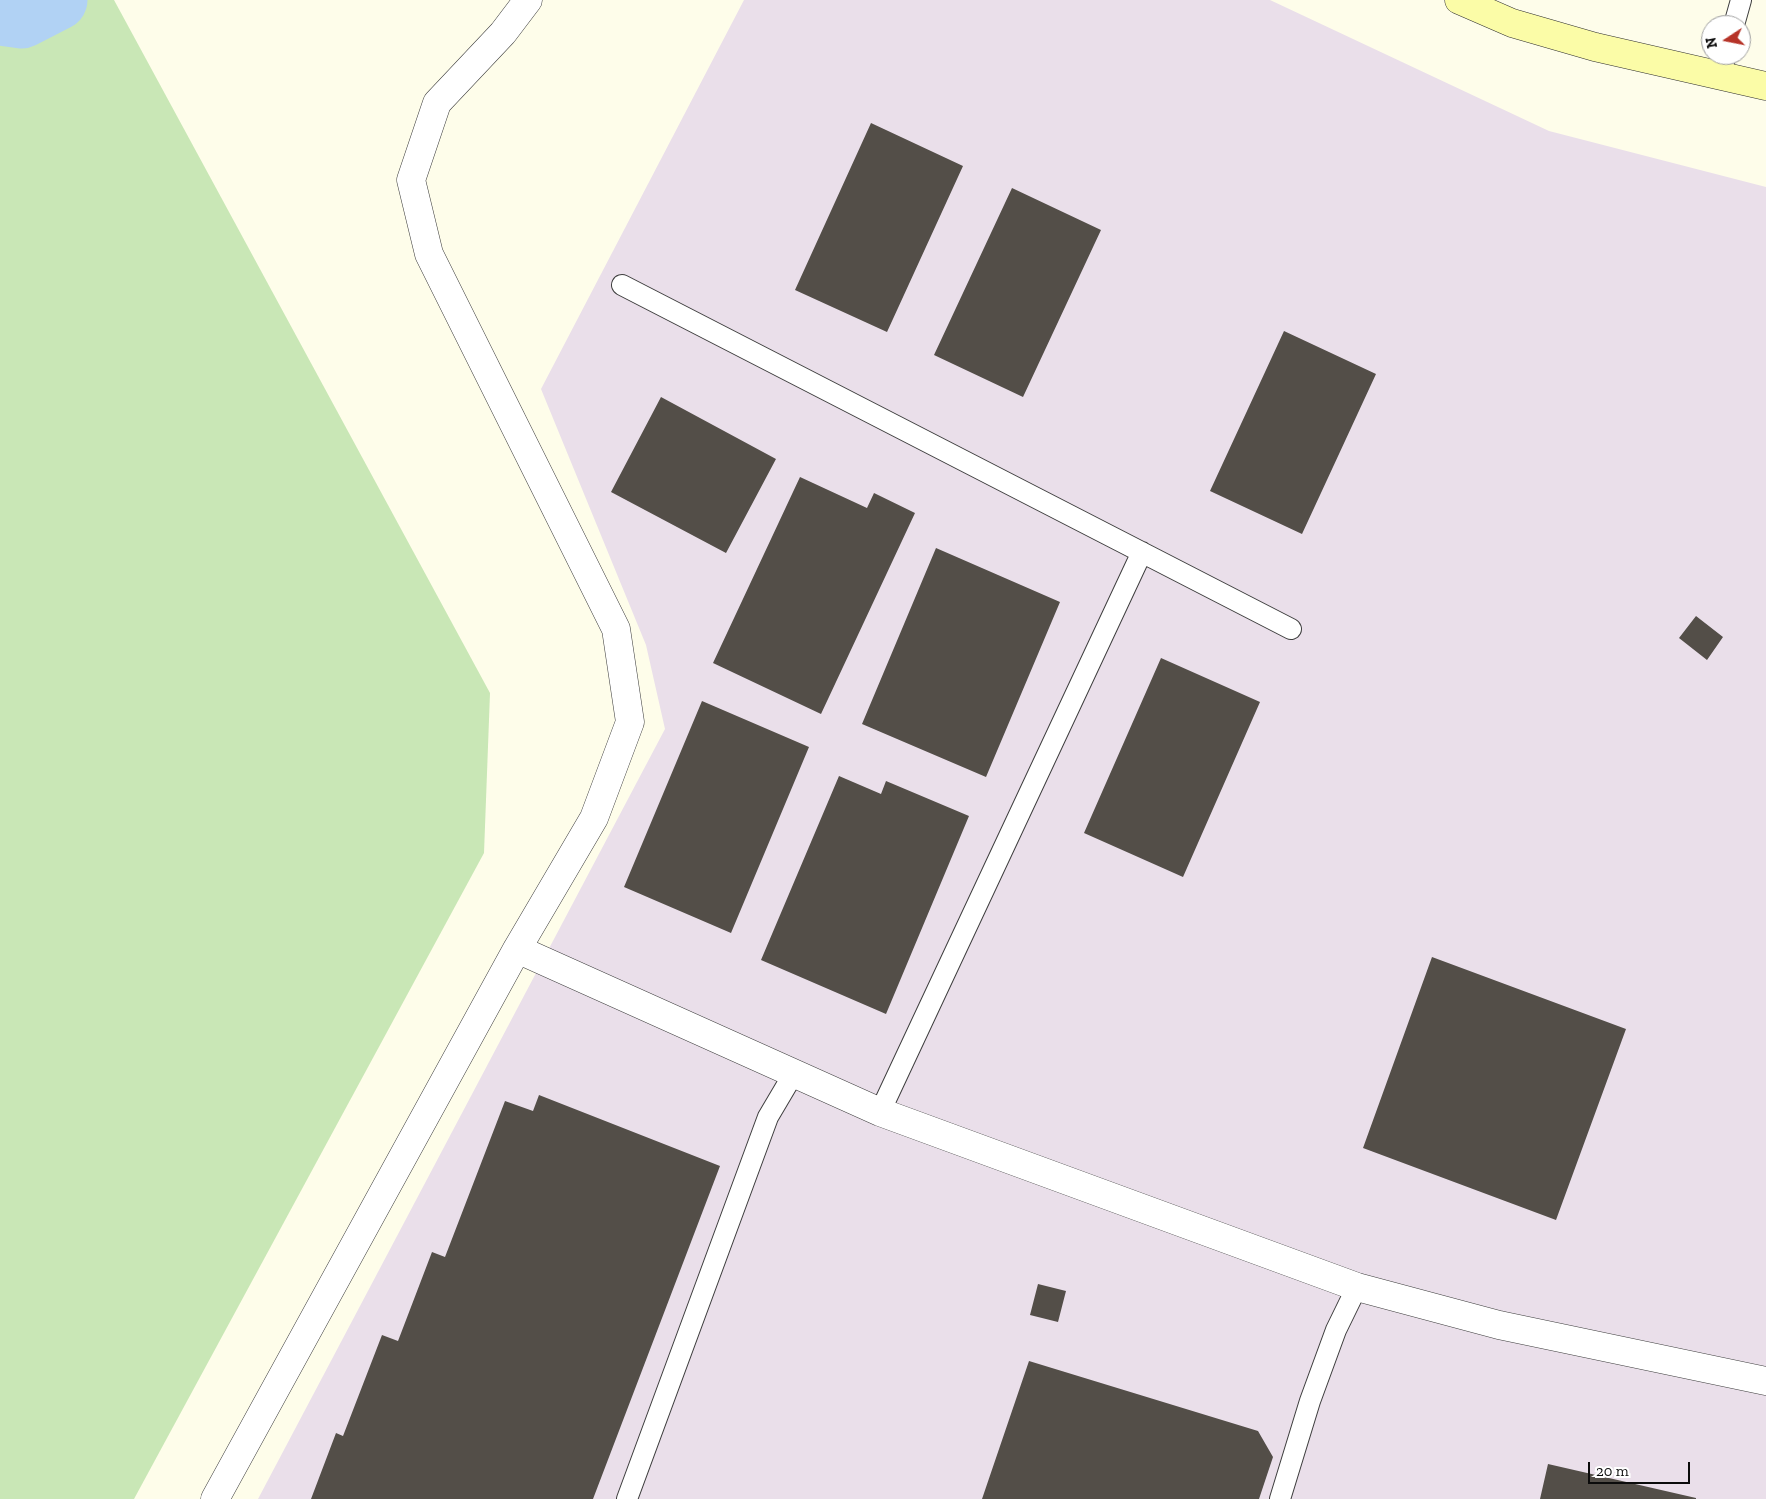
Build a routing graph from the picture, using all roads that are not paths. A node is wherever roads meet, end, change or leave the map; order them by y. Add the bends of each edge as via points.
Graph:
1 (528, 0) edge
2 (1459, 0) edge
3 (1742, 0) edge
4 (1737, 15) edge
5 (1723, 66) edge
6 (1766, 86) edge
7 (622, 285) dead end
8 (1142, 552) junction
9 (1291, 629) dead end
10 (517, 949) junction
11 (794, 1073) junction
12 (880, 1112) junction
13 (1357, 1287) junction
14 (1766, 1381) edge
15 (215, 1499) edge
16 (627, 1499) edge
17 (1280, 1499) edge

1 - 10 street via 503,33 437,104 411,180 429,254 616,628 630,722 594,818
2 - 5 main road via 1512,23 1595,46
3 - 4 lane
5 - 6 main road
7 - 8 lane
8 - 9 lane
8 - 12 lane
10 - 11 street
10 - 15 street
11 - 12 street
11 - 16 lane via 768,1117
12 - 13 street
13 - 14 street via 1499,1325
13 - 17 lane via 1336,1330 1310,1401

